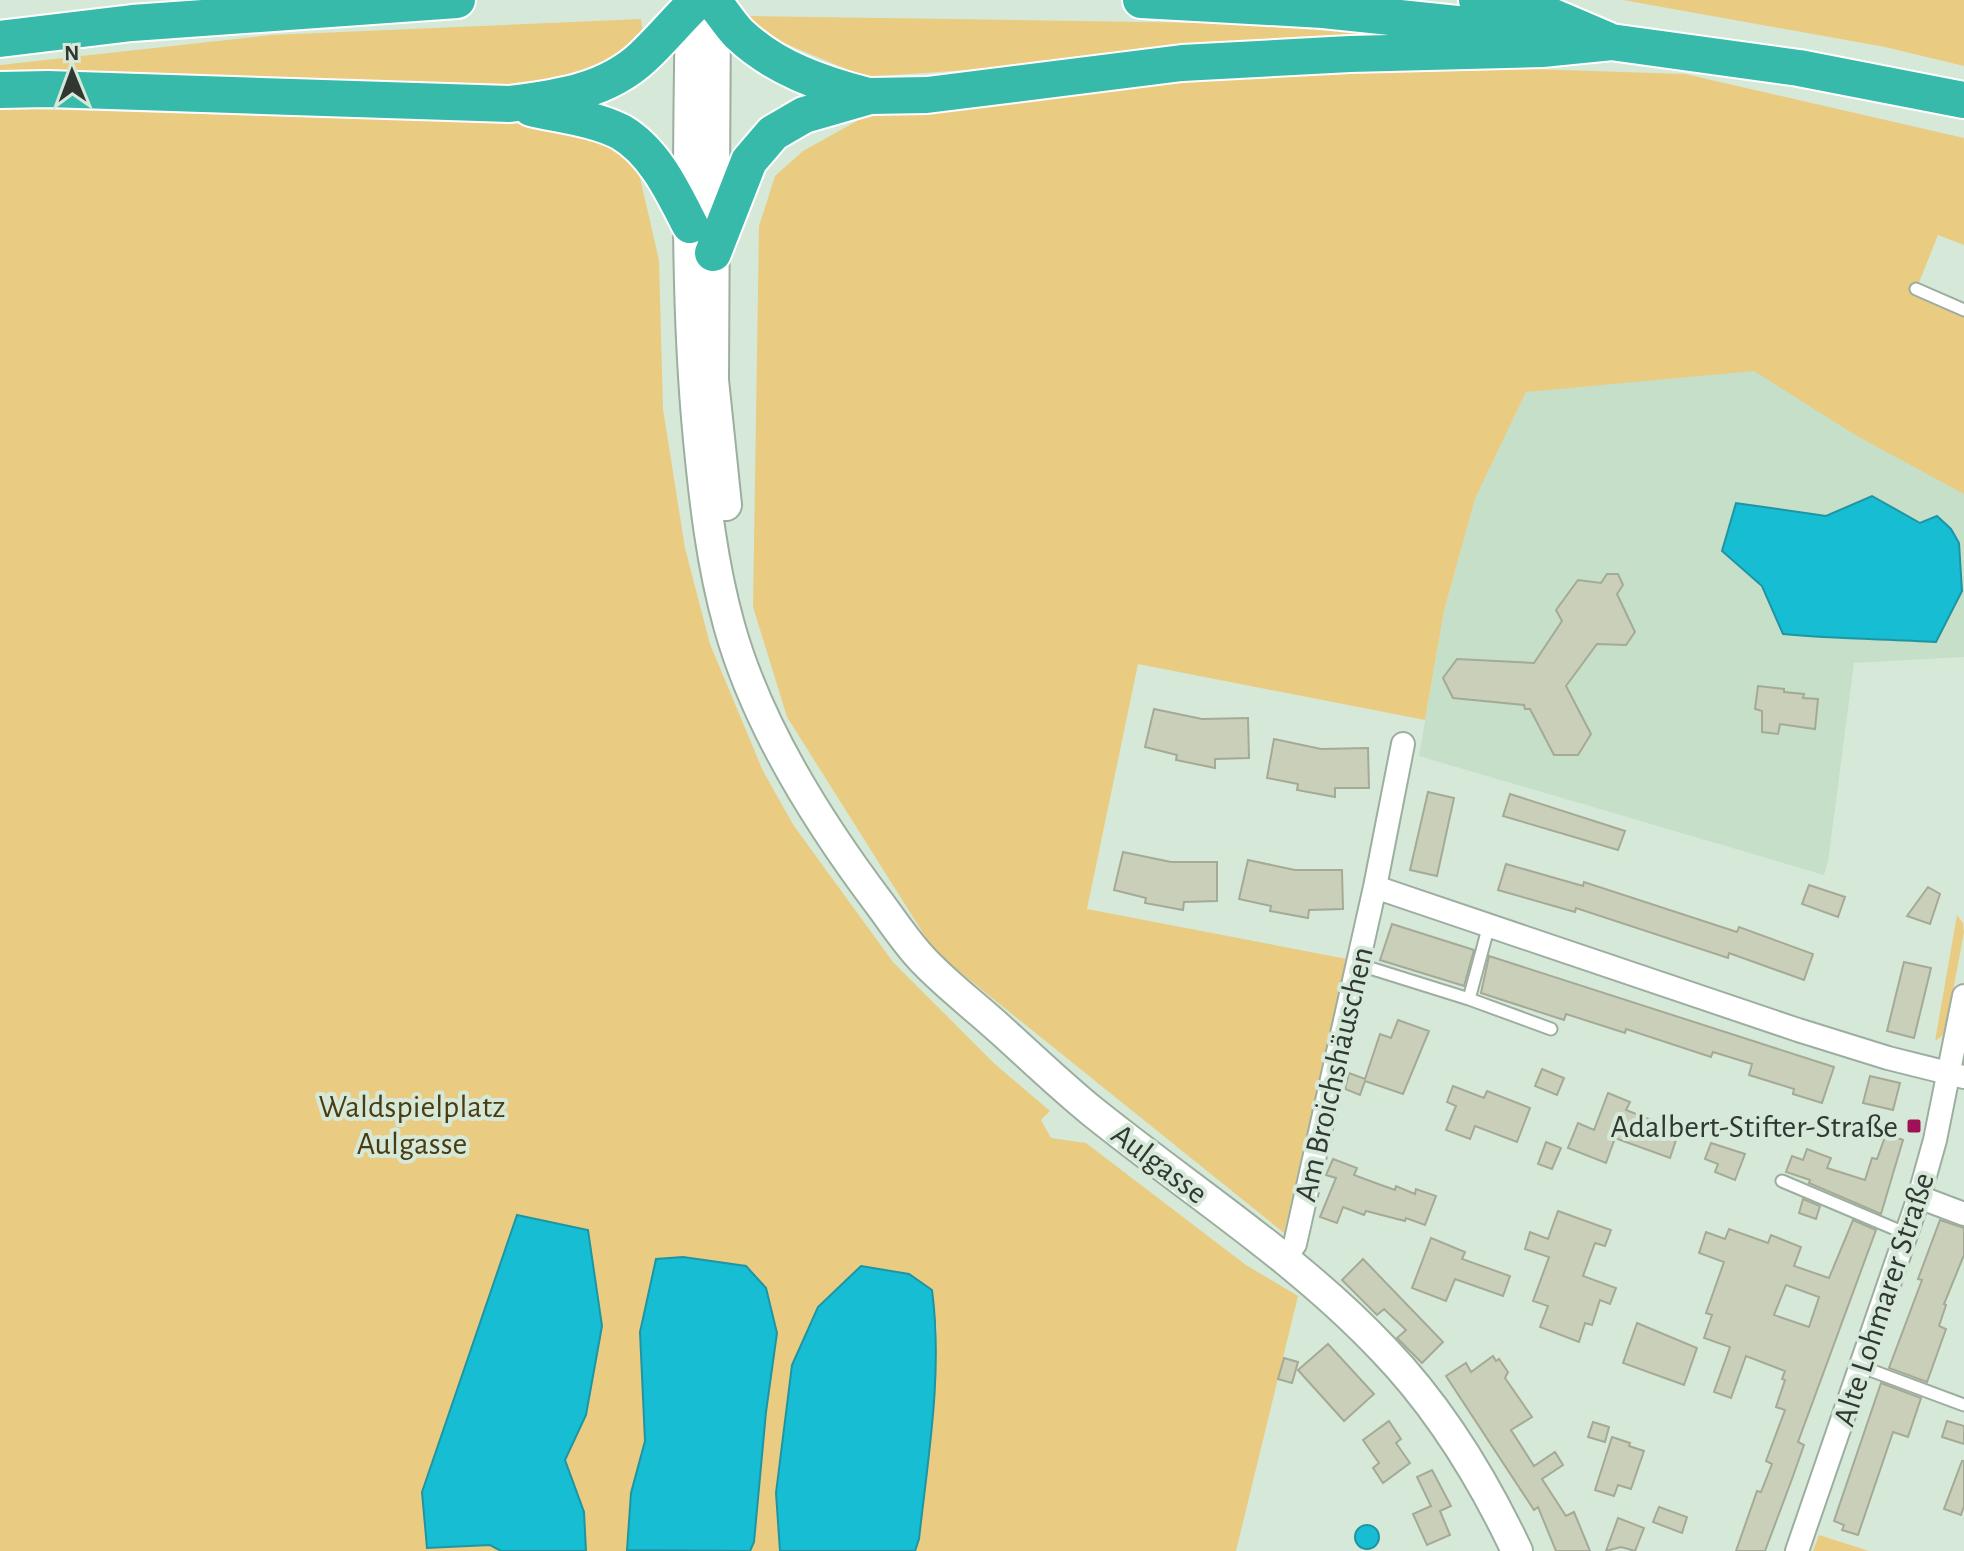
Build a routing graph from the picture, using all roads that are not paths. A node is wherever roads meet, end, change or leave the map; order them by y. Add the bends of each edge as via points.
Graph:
1 (457, 0) edge
2 (1141, 0) edge
3 (1477, 0) edge
4 (703, 3) edge
5 (0, 39) edge
6 (1612, 42) junction
7 (0, 90) edge
8 (870, 96) junction
9 (1964, 100) edge
10 (510, 104) junction
11 (690, 225) junction
12 (713, 253) junction
13 (1916, 289) dead end
14 (1964, 310) edge
15 (1403, 744) dead end
16 (797, 777) junction
17 (1375, 887) junction
18 (1489, 925) junction
19 (1357, 964) junction
20 (1964, 996) edge
21 (1469, 999) junction
22 (1551, 1029) dead end
23 (1957, 1075) edge
24 (1782, 1181) dead end
25 (1919, 1197) junction
26 (1964, 1214) edge
27 (1907, 1234) junction
28 (1285, 1259) junction
29 (1862, 1367) junction
30 (1964, 1405) edge
31 (1517, 1551) edge
32 (1797, 1551) edge

1 - 5 highway via 132,23
2 - 6 highway via 1339,12
3 - 6 highway via 1546,14
4 - 8 highway via 780,65 822,84
4 - 10 highway via 619,75 584,92
4 - 11 main road
4 - 12 main road
6 - 8 highway via 1182,63 927,95
6 - 9 highway via 1799,68
7 - 10 highway
8 - 12 highway via 804,115 773,133 749,161
10 - 11 highway via 596,122 622,133 658,167
11 - 16 main road via 693,379 718,582 757,707
12 - 16 main road via 713,380 729,530 745,624
13 - 14 lane
15 - 17 street, Am Broichshäuschen
16 - 28 main road, Aulgasse via 862,880 923,960 1091,1110
17 - 18 street
17 - 19 street, Am Broichshäuschen
18 - 21 lane
18 - 23 street via 1798,1030
19 - 21 lane
19 - 28 street, Am Broichshäuschen via 1295,1244
20 - 23 street, Alte Lohmarer Straße
21 - 22 lane
23 - 25 street, Alte Lohmarer Straße
24 - 27 lane
25 - 26 street
25 - 27 street, Alte Lohmarer Straße
27 - 29 street, Alte Lohmarer Straße
28 - 31 main road, Aulgasse via 1411,1381 1440,1419
29 - 30 lane
29 - 32 street, Alte Lohmarer Straße

